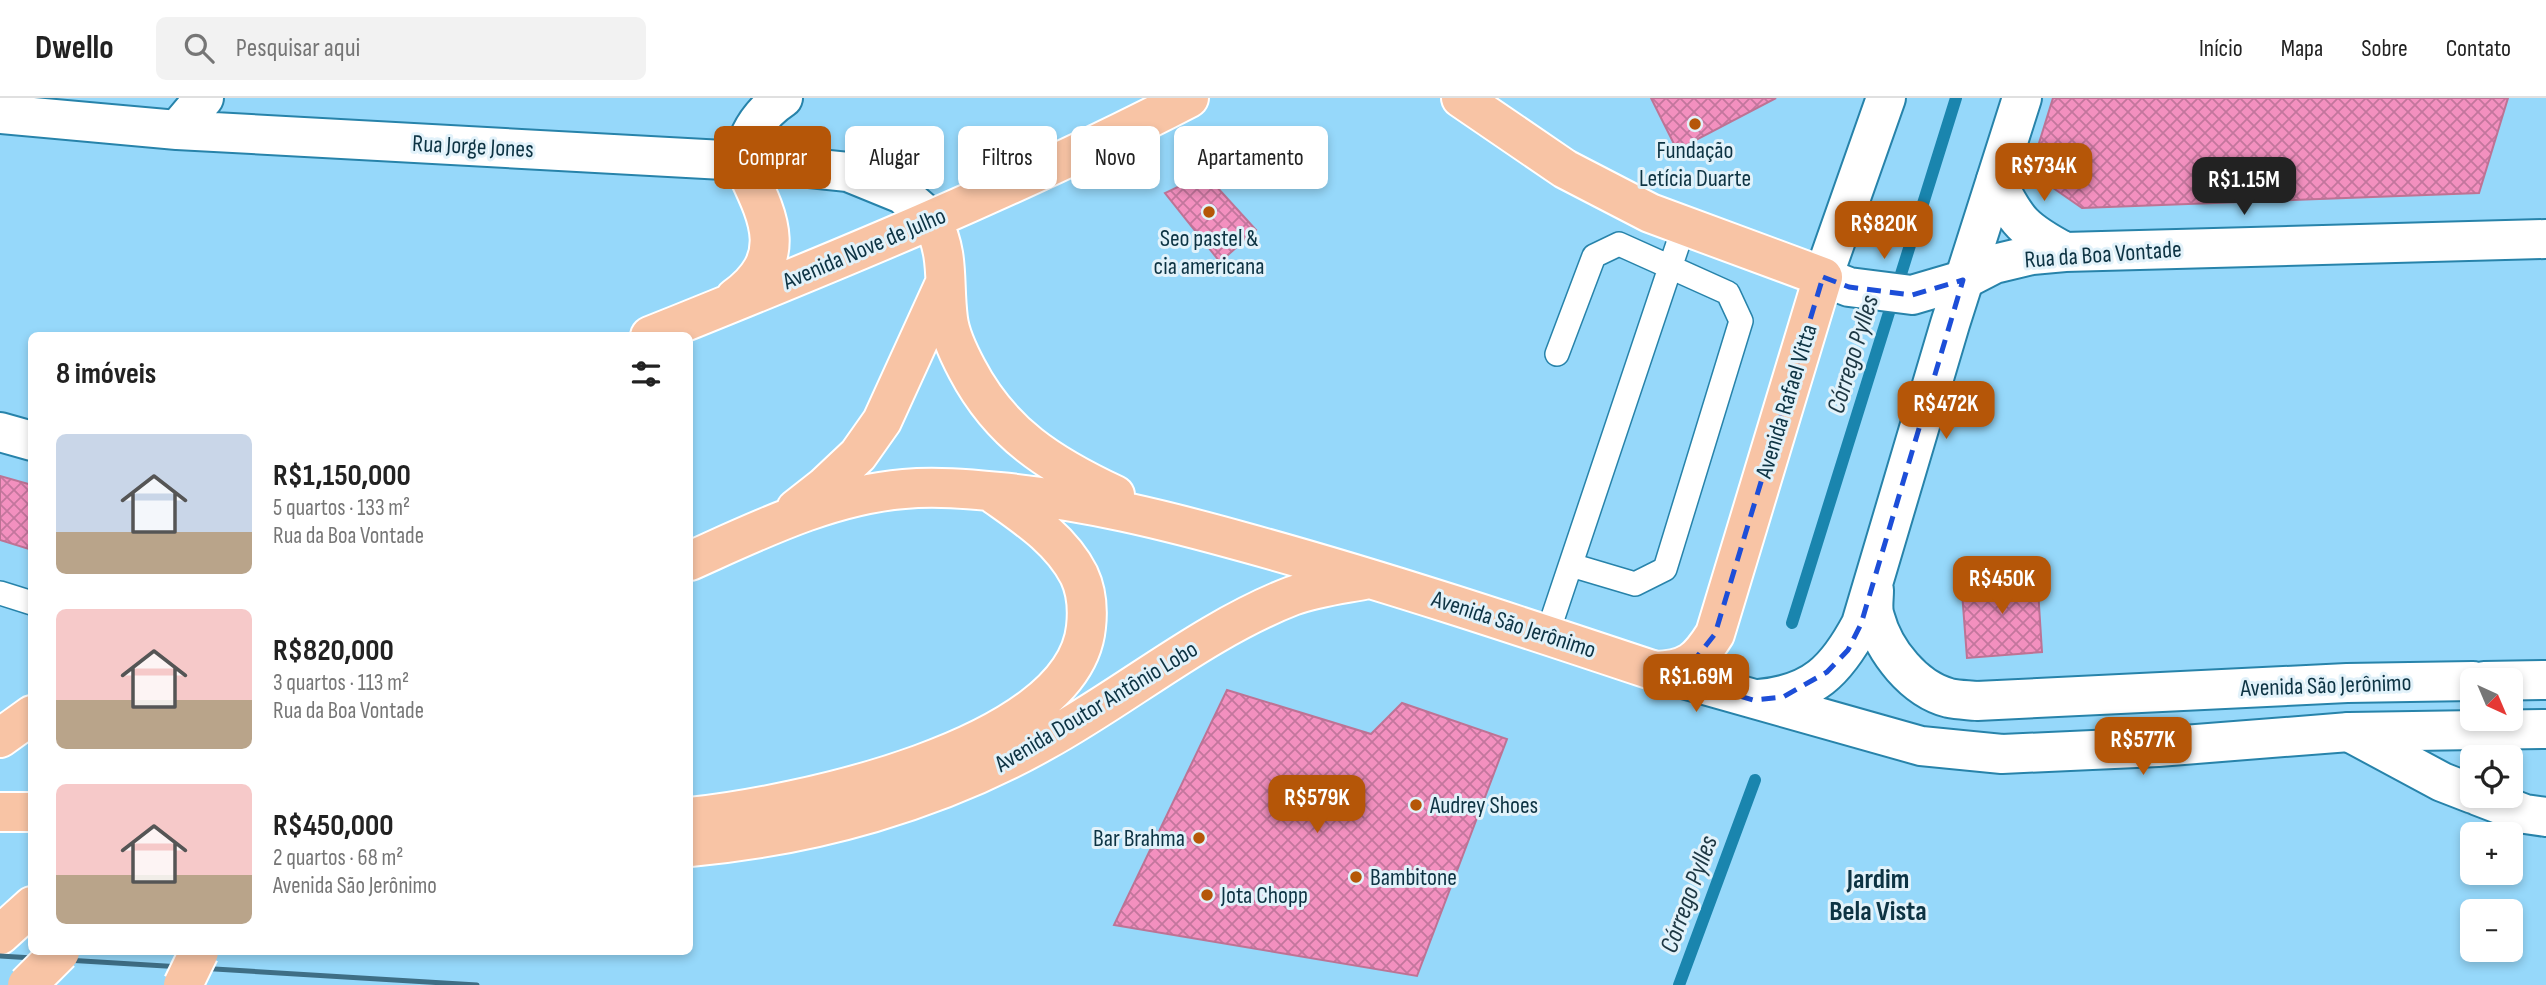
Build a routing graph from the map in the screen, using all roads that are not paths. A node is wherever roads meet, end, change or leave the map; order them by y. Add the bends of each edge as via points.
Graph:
1 (204, 98) edge
2 (783, 98) edge
3 (1189, 98) edge
4 (1461, 98) edge
5 (1886, 98) edge
6 (2022, 98) edge
7 (0, 114) edge
8 (754, 126) edge
9 (177, 130) junction
10 (714, 159) edge
11 (831, 170) edge
12 (1996, 180) junction
13 (755, 189) edge
14 (932, 220) junction
15 (1684, 226) junction
16 (2546, 239) edge
17 (2065, 251) junction
18 (1670, 268) junction
19 (946, 281) junction
20 (1963, 281) junction
21 (1836, 282) junction
22 (721, 307) junction
23 (660, 332) edge
24 (1558, 354) dead end
25 (0, 432) edge
26 (28, 440) edge
27 (989, 491) junction
28 (1170, 521) junction
29 (761, 530) junction
30 (693, 560) edge
31 (1571, 565) junction
32 (693, 570) edge
33 (1374, 578) junction
34 (1874, 584) junction
35 (0, 593) edge
36 (28, 602) edge
37 (1548, 635) junction
38 (1655, 671) junction
39 (2524, 680) edge
40 (2546, 680) edge
41 (2460, 681) edge
42 (1753, 700) junction
43 (28, 719) edge
44 (2546, 730) edge
45 (2349, 732) junction
46 (0, 738) edge
47 (2460, 789) edge
48 (2511, 808) edge
49 (0, 812) edge
50 (28, 812) edge
51 (693, 817) edge
52 (2539, 818) edge
53 (693, 847) edge
54 (28, 909) edge
55 (0, 935) edge
56 (57, 955) edge
57 (198, 955) edge
58 (27, 985) edge
59 (183, 985) edge

1 - 9 main road
2 - 8 main road
3 - 14 main road, Avenida Nove de Julho
4 - 15 main road, Rua da Boa Vontade via 1565,169
5 - 21 main road, Avenida Rafael Vitta
6 - 12 main road
7 - 9 main road, Rua Jorge Jones
9 - 10 main road, Rua Jorge Jones
11 - 14 main road, Rua Jorge Jones via 848,172 902,194
12 - 17 main road via 2011,212 2035,235
12 - 20 main road
13 - 22 main road via 768,218 768,258 743,292
14 - 19 main road via 942,241
14 - 22 main road, Avenida Nove de Julho
15 - 18 lane
15 - 21 main road, Rua da Boa Vontade
16 - 17 main road, Rua da Boa Vontade
17 - 20 main road, Rua da Boa Vontade via 1994,264
18 - 24 lane via 1619,244 1594,257
18 - 31 lane
18 - 31 lane via 1728,293 1741,321 1665,569 1635,584
19 - 28 main road via 948,321 959,355 996,415 1028,446 1072,475
19 - 29 main road via 882,421 858,455 824,487
20 - 21 main road, Rua da Boa Vontade via 1912,295
20 - 34 main road
21 - 38 main road, Avenida Rafael Vitta via 1715,634 1692,663
22 - 23 main road, Avenida Nove de Julho
25 - 26 main road
27 - 28 main road, Avenida São Jerônimo via 1054,497
27 - 29 main road, Avenida São Jerônimo via 903,489 856,497
27 - 51 main road via 1059,546 1079,575 1088,606 1085,637 1073,665 1053,690 1020,717 902,771 817,796
28 - 33 main road, Avenida São Jerônimo
29 - 30 main road, Avenida São Jerônimo
29 - 32 main road
31 - 37 lane
33 - 37 main road, Avenida São Jerônimo
33 - 53 main road, Avenida Doutor Antônio Lobo via 1293,596 1227,627 1066,728 979,775 911,801 821,826
34 - 41 main road, Avenida São Jerônimo via 1874,614 1897,661 1923,685 1948,698 1977,701
34 - 42 main road via 1848,650 1827,672 1803,690
35 - 36 lane
37 - 38 main road, Avenida São Jerônimo
38 - 42 main road, Avenida São Jerônimo
39 - 40 main road
42 - 45 main road, Avenida São Jerônimo via 1920,746 2002,754
43 - 46 main road
44 - 45 main road, Avenida São Jerônimo
45 - 47 main road, Avenida São Jerônimo
48 - 52 main road
49 - 50 main road
54 - 55 main road
56 - 58 main road, bridge
57 - 59 main road, bridge

